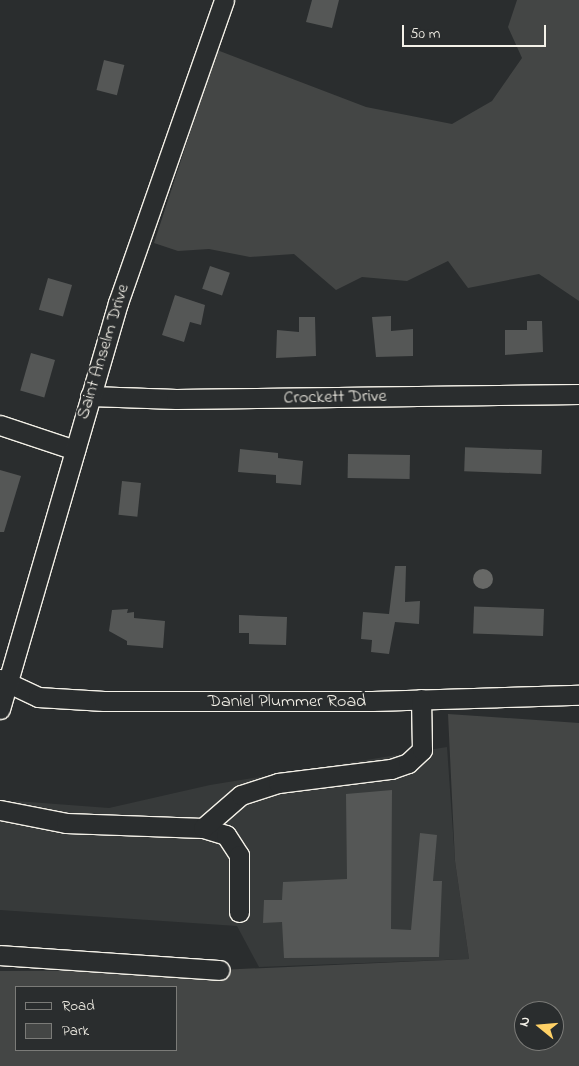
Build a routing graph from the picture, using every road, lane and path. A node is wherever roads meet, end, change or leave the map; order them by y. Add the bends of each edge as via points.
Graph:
1 (224, 0) edge
2 (579, 394) edge
3 (90, 396) junction
4 (0, 425) edge
5 (75, 450) junction
6 (4, 681) edge
7 (579, 695) edge
8 (421, 699) junction
9 (0, 709) edge
10 (0, 810) edge
11 (204, 828) junction
12 (238, 912) dead end
13 (0, 955) edge
14 (219, 970) dead end

1 - 3 street, Saint Anselm Drive via 146,216
2 - 3 street, Crockett Drive via 176,399
3 - 5 street, Saint Anselm Drive
4 - 5 street
5 - 6 street, Saint Anselm Drive
6 - 8 street, Daniel Plummer Road via 38,697 104,701
6 - 9 street, Saint Anselm Drive
7 - 8 street, Daniel Plummer Road
8 - 11 street via 422,750 408,763 392,769 278,783 241,794
10 - 11 street via 66,823
11 - 12 street via 226,835 239,855
13 - 14 street

